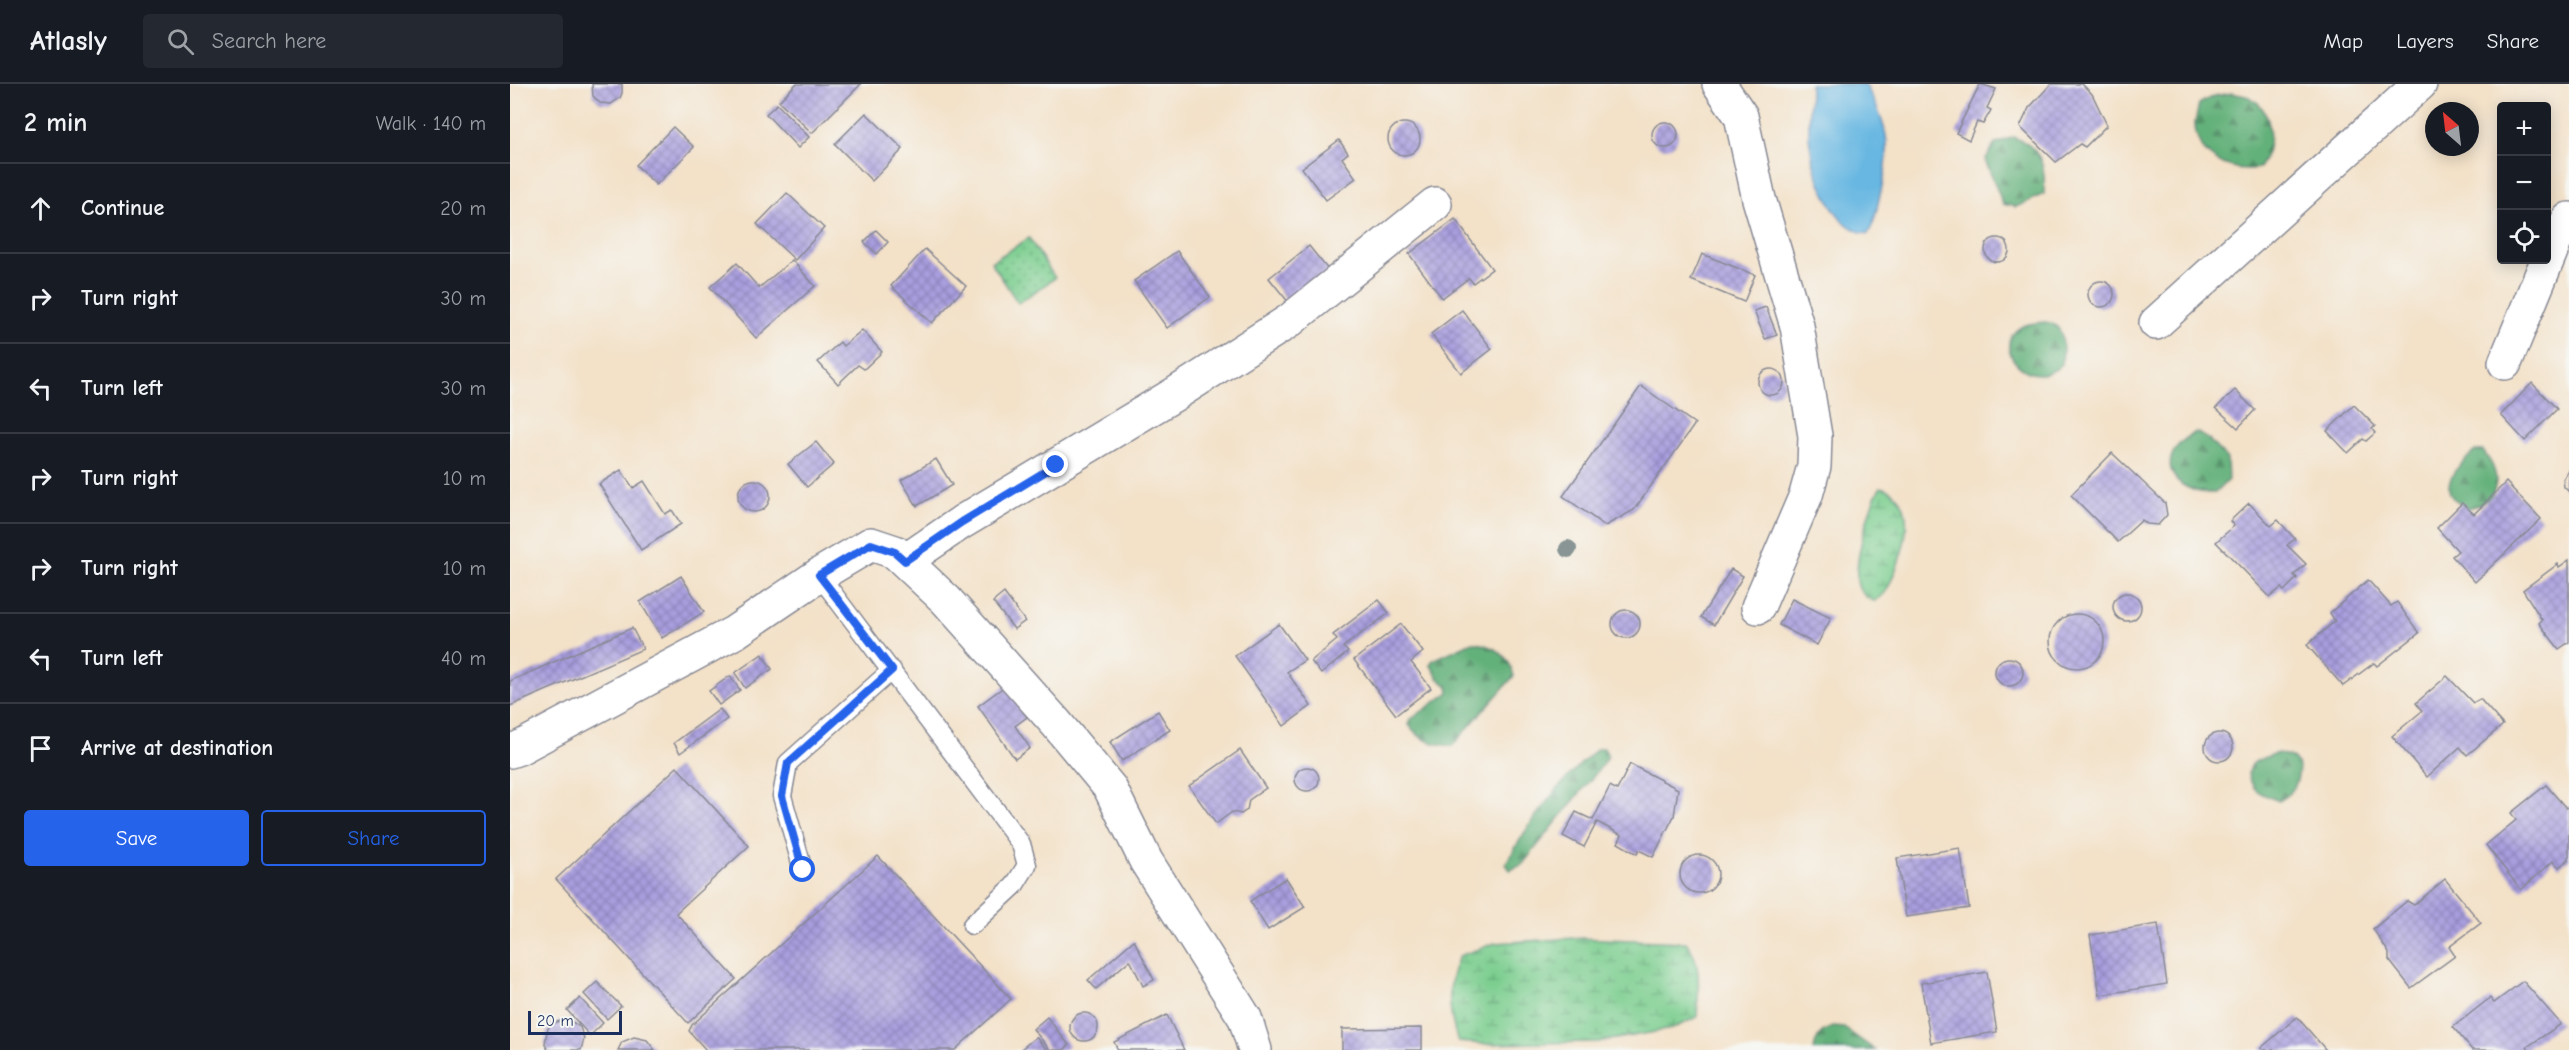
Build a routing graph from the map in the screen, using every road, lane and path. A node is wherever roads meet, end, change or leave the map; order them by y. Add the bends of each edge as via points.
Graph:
1 (1719, 84) edge
2 (2420, 84) edge
3 (1436, 204) dead end
4 (2569, 219) edge
5 (2156, 323) dead end
6 (2505, 363) dead end
7 (905, 561) junction
8 (819, 575) junction
9 (1758, 607) dead end
10 (892, 670) junction
11 (510, 750) edge
12 (803, 870) dead end
13 (972, 924) dead end
14 (1256, 1050) edge

1 - 9 street via 1741,116 1759,199 1797,326 1815,436 1814,466 1806,495
2 - 5 street
3 - 7 street via 1289,321
4 - 6 street via 2556,239
7 - 8 street via 895,552 871,544
7 - 14 street via 1006,666 1110,788 1146,861 1245,1018
8 - 10 lane
8 - 11 street via 735,632
10 - 12 lane via 788,763 782,796
10 - 13 lane via 1021,844 1027,864 1014,886

